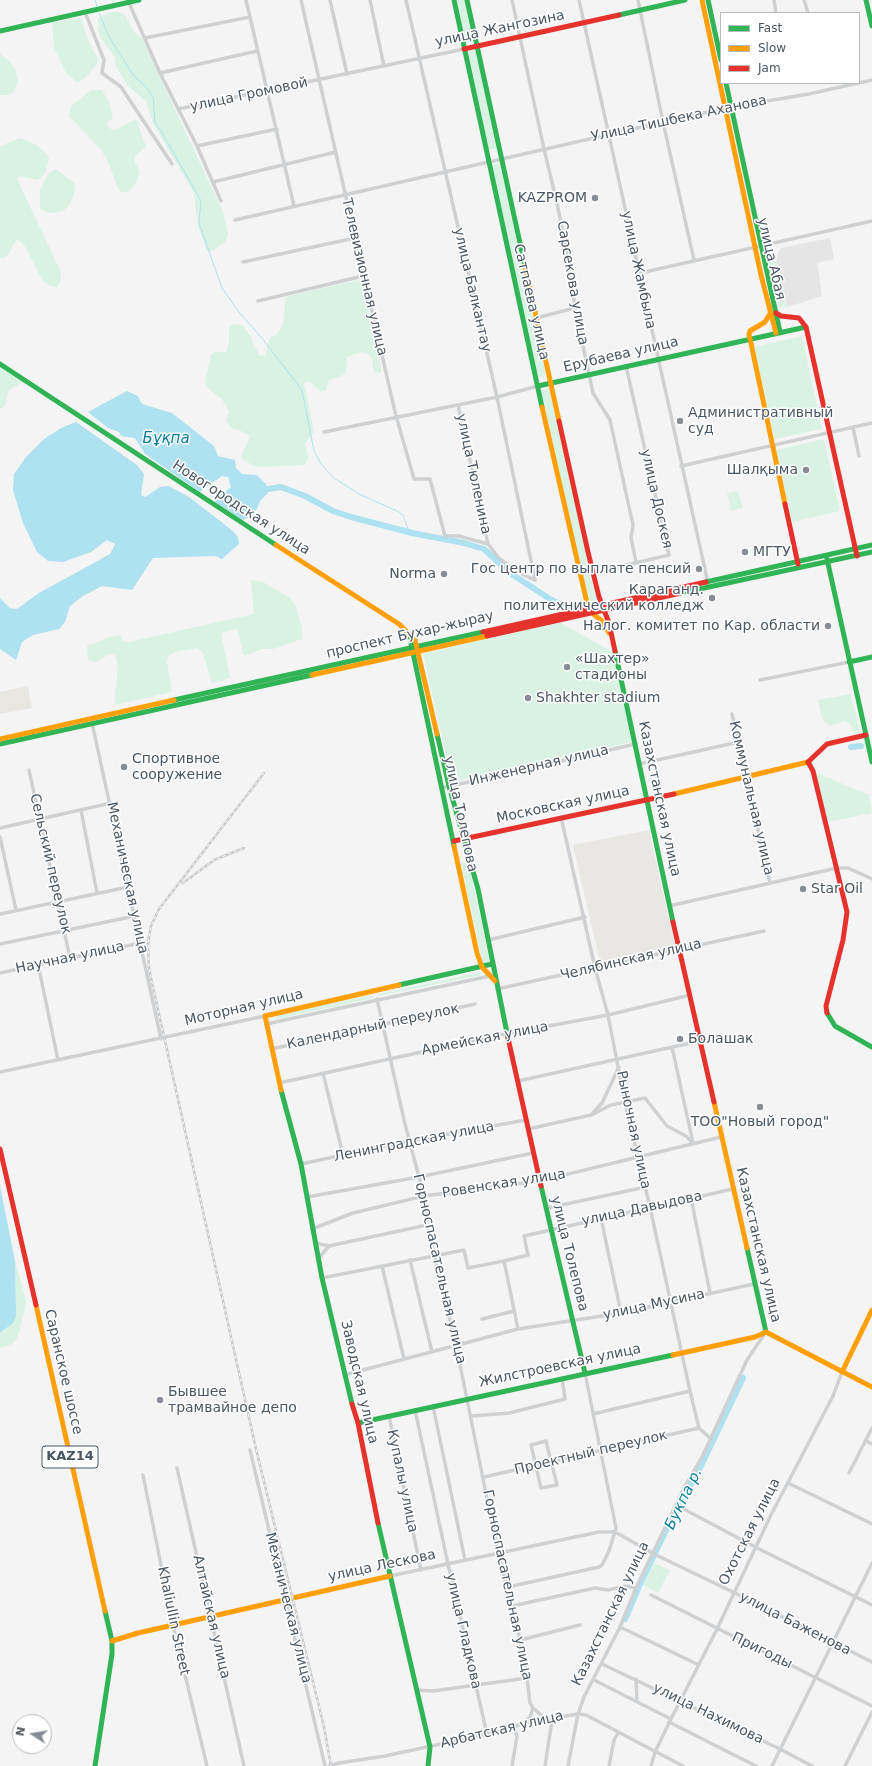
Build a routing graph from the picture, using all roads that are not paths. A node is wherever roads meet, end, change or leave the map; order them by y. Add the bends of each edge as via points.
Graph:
1 (139, 0) edge
2 (246, 0) edge
3 (301, 0) edge
4 (330, 0) edge
5 (370, 0) edge
6 (406, 0) edge
7 (454, 0) edge
8 (467, 0) edge
9 (512, 0) edge
10 (579, 0) edge
11 (638, 0) edge
12 (686, 0) edge
13 (702, 0) edge
14 (708, 0) edge
15 (774, 0) edge
16 (804, 0) edge
17 (866, 0) edge
18 (127, 2) edge
19 (640, 11) junction
20 (85, 12) junction
21 (776, 12) edge
22 (808, 12) edge
23 (250, 17) junction
24 (584, 23) junction
25 (872, 26) edge
26 (0, 31) edge
27 (520, 36) junction
28 (145, 38) junction
29 (477, 46) junction
30 (464, 48) junction
31 (257, 51) junction
32 (720, 55) edge
33 (418, 59) junction
34 (384, 66) junction
35 (160, 73) junction
36 (347, 74) junction
37 (320, 80) junction
38 (872, 80) edge
39 (860, 83) edge
40 (726, 84) edge
41 (854, 84) edge
42 (267, 91) junction
43 (732, 106) junction
44 (725, 108) junction
45 (178, 110) junction
46 (663, 122) junction
47 (276, 129) junction
48 (609, 134) junction
49 (197, 146) junction
50 (544, 149) junction
51 (336, 152) junction
52 (502, 158) junction
53 (487, 161) junction
54 (172, 164) dead end
55 (285, 165) junction
56 (444, 171) junction
57 (213, 182) junction
58 (345, 195) junction
59 (221, 201) dead end
60 (294, 206) junction
61 (234, 220) dead end
62 (872, 221) edge
63 (355, 238) junction
64 (762, 246) junction
65 (755, 247) junction
66 (694, 260) junction
67 (243, 262) dead end
68 (640, 272) junction
69 (363, 276) junction
70 (258, 301) dead end
71 (575, 308) junction
72 (773, 312) junction
73 (536, 318) junction
74 (806, 327) junction
75 (778, 332) junction
76 (749, 338) junction
77 (657, 359) junction
78 (0, 364) edge
79 (626, 366) junction
80 (589, 374) junction
81 (551, 383) junction
82 (538, 386) junction
83 (497, 397) junction
84 (458, 405) junction
85 (398, 417) junction
86 (872, 423) edge
87 (853, 428) junction
88 (324, 432) dead end
89 (828, 433) junction
90 (773, 445) junction
91 (859, 456) dead end
92 (681, 466) junction
93 (488, 544) junction
94 (872, 545) edge
95 (855, 548) junction
96 (872, 552) edge
97 (826, 555) junction
98 (857, 556) junction
99 (798, 561) junction
100 (636, 562) junction
101 (828, 563) junction
102 (799, 569) junction
103 (593, 573) junction
104 (708, 584) junction
105 (603, 604) junction
106 (588, 608) junction
107 (605, 610) junction
108 (592, 613) junction
109 (611, 637) junction
110 (414, 646) junction
111 (416, 653) junction
112 (872, 657) edge
113 (849, 662) junction
114 (760, 680) dead end
115 (263, 683) junction
116 (732, 714) dead end
117 (92, 721) junction
118 (866, 735) junction
119 (0, 739) edge
120 (739, 742) junction
121 (0, 744) edge
122 (636, 744) junction
123 (808, 762) junction
124 (872, 762) edge
125 (639, 764) junction
126 (29, 770) dead end
127 (746, 775) junction
128 (449, 786) junction
129 (442, 788) junction
130 (647, 800) junction
131 (111, 804) junction
132 (80, 810) junction
133 (561, 817) junction
134 (40, 819) junction
135 (0, 828) edge
136 (0, 837) edge
137 (464, 839) junction
138 (454, 841) junction
139 (837, 868) junction
140 (872, 879) edge
141 (770, 883) junction
142 (128, 887) junction
143 (97, 893) junction
144 (58, 901) junction
145 (669, 906) junction
146 (16, 910) junction
147 (0, 914) edge
148 (135, 916) junction
149 (585, 917) junction
150 (65, 931) junction
151 (764, 931) dead end
152 (488, 940) junction
153 (140, 943) junction
154 (0, 944) edge
155 (680, 950) junction
156 (70, 958) junction
157 (38, 964) junction
158 (492, 964) junction
159 (482, 967) junction
160 (595, 968) junction
161 (0, 973) edge
162 (491, 976) junction
163 (497, 989) junction
164 (690, 995) junction
165 (377, 999) junction
166 (475, 1004) dead end
167 (608, 1015) junction
168 (265, 1016) junction
169 (266, 1024) junction
170 (382, 1024) junction
171 (508, 1035) junction
172 (161, 1039) junction
173 (700, 1041) junction
174 (672, 1047) junction
175 (872, 1047) edge
176 (271, 1049) junction
177 (390, 1058) junction
178 (618, 1058) junction
179 (58, 1060) junction
180 (619, 1066) junction
181 (0, 1072) edge
182 (323, 1073) junction
183 (518, 1081) junction
184 (279, 1083) junction
185 (626, 1103) junction
186 (591, 1115) junction
187 (526, 1120) junction
188 (528, 1129) junction
189 (721, 1137) junction
190 (409, 1141) junction
191 (692, 1143) junction
192 (0, 1149) edge
193 (533, 1153) junction
194 (344, 1155) junction
195 (638, 1157) junction
196 (301, 1164) junction
197 (418, 1177) junction
198 (539, 1181) junction
199 (646, 1187) junction
200 (733, 1189) junction
201 (424, 1196) junction
202 (307, 1197) junction
203 (692, 1198) junction
204 (650, 1207) junction
205 (547, 1208) junction
206 (601, 1218) junction
207 (428, 1225) junction
208 (312, 1229) junction
209 (551, 1229) junction
210 (315, 1243) junction
211 (329, 1246) junction
212 (435, 1254) junction
213 (318, 1259) junction
214 (410, 1260) junction
215 (504, 1261) junction
216 (382, 1266) junction
217 (322, 1278) junction
218 (754, 1284) junction
219 (710, 1293) junction
220 (671, 1303) junction
221 (872, 1310) edge
222 (514, 1311) junction
223 (621, 1313) junction
224 (482, 1319) dead end
225 (573, 1321) junction
226 (518, 1329) junction
227 (766, 1332) junction
228 (456, 1345) junction
229 (432, 1352) junction
230 (682, 1352) junction
231 (404, 1358) junction
232 (842, 1372) junction
233 (585, 1373) junction
234 (344, 1375) junction
235 (562, 1378) junction
236 (872, 1387) edge
237 (690, 1391) junction
238 (468, 1398) junction
239 (433, 1406) junction
240 (415, 1410) junction
241 (593, 1414) junction
242 (389, 1416) junction
243 (472, 1416) junction
244 (358, 1423) junction
245 (699, 1428) junction
246 (872, 1428) edge
247 (710, 1438) junction
248 (866, 1441) junction
249 (872, 1444) edge
250 (250, 1450) dead end
251 (601, 1451) junction
252 (551, 1462) junction
253 (536, 1466) junction
254 (176, 1468) dead end
255 (849, 1473) dead end
256 (143, 1475) dead end
257 (484, 1477) junction
258 (788, 1483) junction
259 (680, 1507) dead end
260 (872, 1524) edge
261 (615, 1532) junction
262 (755, 1547) junction
263 (498, 1553) junction
264 (654, 1554) junction
265 (465, 1560) junction
266 (872, 1562) edge
267 (448, 1564) junction
268 (420, 1570) junction
269 (390, 1576) junction
270 (508, 1587) junction
271 (636, 1588) junction
272 (733, 1592) junction
273 (651, 1595) dead end
274 (855, 1597) junction
275 (286, 1600) junction
276 (872, 1605) edge
277 (512, 1606) junction
278 (211, 1617) junction
279 (173, 1625) junction
280 (580, 1625) dead end
281 (620, 1627) junction
282 (717, 1629) junction
283 (520, 1640) junction
284 (112, 1641) junction
285 (832, 1642) junction
286 (872, 1662) edge
287 (602, 1664) junction
288 (699, 1665) junction
289 (528, 1678) junction
290 (815, 1678) junction
291 (636, 1679) junction
292 (594, 1680) junction
293 (476, 1685) junction
294 (416, 1690) junction
295 (680, 1701) junction
296 (636, 1702) junction
297 (872, 1706) edge
298 (533, 1708) junction
299 (872, 1712) edge
300 (578, 1714) junction
301 (547, 1720) junction
302 (552, 1720) junction
303 (670, 1720) junction
304 (524, 1724) junction
305 (514, 1727) junction
306 (618, 1733) junction
307 (487, 1734) junction
308 (430, 1747) junction
309 (780, 1749) junction
310 (655, 1752) junction
311 (96, 1766) edge
312 (207, 1766) edge
313 (244, 1766) edge
314 (326, 1766) edge
315 (330, 1766) edge
316 (428, 1766) edge
317 (512, 1766) edge
318 (545, 1766) edge
319 (568, 1766) edge
320 (609, 1766) edge
321 (651, 1766) edge
322 (682, 1766) edge
323 (756, 1766) edge
324 (772, 1766) edge
325 (812, 1766) edge
326 (845, 1766) edge

1 - 18 main road
2 - 23 street
3 - 37 street, Телевизионная улица
4 - 36 street
5 - 34 street
6 - 33 street, улица Балкантау
7 - 30 main road, Сатпаева улица
8 - 29 main road, Сатпаева улица
9 - 27 street, Сарсекова улица
10 - 24 street, улица Жамбыла
11 - 19 street
12 - 19 main road, улица Жангозина
13 - 44 main road, улица Абая
14 - 32 main road
15 - 21 street
16 - 22 street
17 - 25 main road
18 - 20 main road
18 - 28 street
19 - 24 main road, улица Жангозина
19 - 46 street
20 - 26 main road
20 - 54 street via 104,60 102,73 121,87
23 - 28 street
23 - 31 street
24 - 27 main road, улица Жангозина
24 - 48 street, улица Жамбыла
27 - 29 main road, улица Жангозина
27 - 50 street, Сарсекова улица
28 - 35 street
29 - 30 main road, улица Жангозина
29 - 52 main road, Сатпаева улица
30 - 33 street, улица Жангозина
30 - 53 main road, Сатпаева улица
31 - 35 street
31 - 42 street
33 - 34 street, улица Жангозина
33 - 56 street, улица Балкантау
34 - 36 street, улица Жангозина
35 - 45 street
36 - 37 street, улица Жангозина
37 - 42 street, улица Громовой
37 - 51 street, Телевизионная улица
38 - 39 street, Улица Тишбека Аханова
40 - 43 main road, улица Абая
41 - 43 street, Улица Тишбека Аханова
42 - 45 street, улица Громовой
42 - 47 street
43 - 44 street, Улица Тишбека Аханова
43 - 64 main road, улица Абая
44 - 46 street, Улица Тишбека Аханова
44 - 65 main road, улица Абая
45 - 49 street
46 - 48 street, Улица Тишбека Аханова
46 - 66 street
47 - 49 street
47 - 55 street
48 - 50 street, Улица Тишбека Аханова
48 - 68 street, улица Жамбыла
49 - 57 street
50 - 52 street, Улица Тишбека Аханова
50 - 71 street, Сарсекова улица via 568,258
51 - 55 street
51 - 58 street, Телевизионная улица
52 - 53 street, Улица Тишбека Аханова
52 - 73 main road, Сатпаева улица
53 - 56 street, Улица Тишбека Аханова
53 - 82 main road, Сатпаева улица
55 - 57 street
55 - 60 street
56 - 58 street, Улица Тишбека Аханова
56 - 83 street, улица Балкантау
57 - 59 street
58 - 60 street, Улица Тишбека Аханова
58 - 63 street, Телевизионная улица
60 - 61 street, Улица Тишбека Аханова
62 - 64 street
63 - 67 street
63 - 69 street, Телевизионная улица
64 - 65 street
64 - 72 main road, улица Абая
65 - 66 street
65 - 72 main road, улица Абая
66 - 68 street
68 - 77 street, улица Жамбыла
69 - 70 street
69 - 85 street, Телевизионная улица
71 - 73 street
71 - 80 street, Сарсекова улица
72 - 74 main road, улица Абая via 781,316 799,318
72 - 75 main road
72 - 76 main road, улица Абая via 765,322 750,331
73 - 81 main road, Сатпаева улица
74 - 75 main road, Ерубаева улица
74 - 89 main road
75 - 76 main road, Ерубаева улица
76 - 77 main road, Ерубаева улица
76 - 90 main road
77 - 79 main road, Ерубаева улица
77 - 92 street, улица Жамбыла
78 - 110 main road, Новогородская улица via 399,624 412,635
79 - 80 main road, Ерубаева улица
79 - 100 street, улица Доскея via 669,555
80 - 81 main road, Ерубаева улица
80 - 100 street, Сарсекова улица via 593,393 610,420 633,525 631,538
81 - 82 main road, Ерубаева улица
81 - 103 main road, Сатпаева улица
82 - 83 street, Ерубаева улица
82 - 106 main road, Сатпаева улица
83 - 84 street, Ерубаева улица
83 - 93 street, улица Балкантау via 535,580 515,571 498,557
84 - 85 street, Ерубаева улица
84 - 93 street, улица Тюленина
85 - 88 street, Ерубаева улица
85 - 93 street, Телевизионная улица via 414,479 430,479 445,536 459,536
86 - 87 street
87 - 89 street
87 - 91 street
89 - 90 street
89 - 95 main road
90 - 92 street
90 - 99 main road
92 - 104 street, улица Жамбыла
94 - 95 main road, проспект Бухар-жырау
95 - 97 main road, проспект Бухар-жырау
95 - 98 main road
96 - 98 main road, проспект Бухар-жырау
97 - 99 main road, проспект Бухар-жырау
97 - 101 main road
98 - 101 main road, проспект Бухар-жырау
99 - 102 main road
99 - 104 main road, проспект Бухар-жырау
100 - 103 street, улица Доскея
101 - 102 main road, проспект Бухар-жырау
101 - 113 main road
102 - 104 main road, проспект Бухар-жырау
103 - 105 main road, Сатпаева улица
104 - 105 main road, проспект Бухар-жырау
104 - 107 main road, проспект Бухар-жырау
105 - 106 main road, проспект Бухар-жырау
105 - 107 main road, Казахстанская улица
106 - 108 main road
106 - 110 main road, проспект Бухар-жырау
107 - 108 main road, проспект Бухар-жырау
107 - 109 main road, Казахстанская улица
108 - 109 main road via 602,621
108 - 111 main road, проспект Бухар-жырау
109 - 122 main road, Казахстанская улица
110 - 111 main road, улица Толепова
110 - 115 main road, проспект Бухар-жырау
111 - 115 main road, проспект Бухар-жырау
111 - 128 main road, улица Толепова
111 - 129 main road, улица Толепова
112 - 113 main road
113 - 114 street
113 - 118 main road
115 - 117 main road, проспект Бухар-жырау
116 - 120 street, Коммунальная улица
117 - 119 main road, проспект Бухар-жырау
117 - 121 main road, проспект Бухар-жырау
117 - 131 street, Механическая улица
118 - 123 main road via 827,744
118 - 124 main road
120 - 125 street
120 - 127 street, Коммунальная улица
122 - 125 main road, Казахстанская улица
122 - 128 street, Инженерная улица
123 - 127 main road, Московская улица
123 - 139 main road via 813,771
125 - 130 main road, Казахстанская улица
126 - 134 street, Сельский переулок
127 - 130 main road, Московская улица
127 - 141 street, Коммунальная улица
128 - 129 street, Инженерная улица
128 - 137 main road, улица Толепова
129 - 138 main road, улица Толепова
130 - 133 main road, Московская улица
130 - 145 main road, Казахстанская улица
131 - 132 street
131 - 142 street, Механическая улица
132 - 134 street
132 - 143 street
133 - 137 main road, Московская улица
133 - 149 street, Рыночная улица
134 - 135 street
134 - 144 street, Сельский переулок
136 - 146 street
137 - 138 main road, Московская улица
137 - 152 main road, улица Толепова via 478,889
138 - 159 main road, улица Толепова
139 - 140 street via 848,868
139 - 141 street
139 - 175 main road via 847,920 826,1014 835,1026
141 - 145 street
142 - 143 street
142 - 148 street, Механическая улица
143 - 144 street
144 - 146 street
144 - 150 street, Сельский переулок
145 - 155 main road, Казахстанская улица
146 - 147 street
148 - 150 street
148 - 153 street, Механическая улица
149 - 152 street
149 - 160 street, Рыночная улица
150 - 154 street
150 - 156 street, Сельский переулок
151 - 155 street, Челябинская улица
152 - 158 main road, улица Толепова
153 - 156 street, Научная улица
153 - 172 street, Механическая улица
155 - 160 street, Челябинская улица
155 - 164 main road, Казахстанская улица
156 - 157 street, Научная улица
157 - 161 street, Научная улица
157 - 179 street
158 - 159 main road, Моторная улица
158 - 162 main road, улица Толепова
159 - 162 main road, улица Толепова
159 - 168 main road, Моторная улица
160 - 163 street, Челябинская улица
160 - 167 street, Рыночная улица
162 - 163 main road, улица Толепова
162 - 165 street, Моторная улица
163 - 171 main road, улица Толепова
164 - 167 street, Армейская улица
164 - 173 main road, Казахстанская улица
165 - 169 street, Моторная улица
165 - 170 street, Горноспасательная улица
166 - 170 street, Календарный переулок
167 - 171 street, Армейская улица
167 - 178 street, Рыночная улица
168 - 169 main road, Заводская улица
168 - 172 street, Моторная улица
169 - 176 main road, Заводская улица
170 - 176 street, Календарный переулок
170 - 177 street, Горноспасательная улица
171 - 177 street, Армейская улица
171 - 183 main road, улица Толепова
172 - 179 street, Моторная улица
173 - 174 street
173 - 189 main road, Казахстанская улица
174 - 178 street
174 - 191 street
176 - 184 main road, Заводская улица
177 - 182 street, Армейская улица
177 - 190 street, Горноспасательная улица
178 - 180 street, Рыночная улица
178 - 183 street
179 - 181 street, Моторная улица
180 - 185 street, Рыночная улица
180 - 186 street via 602,1103
182 - 184 street, Армейская улица
182 - 194 street
183 - 187 main road, улица Толепова
184 - 196 main road, Заводская улица
185 - 186 street via 611,1105
185 - 191 street via 645,1098 667,1126 686,1136
185 - 195 street, Рыночная улица
186 - 188 street
187 - 188 main road, улица Толепова
187 - 190 street, Ленинградская улица
188 - 193 main road, улица Толепова
189 - 191 street, Ровенская улица
189 - 200 main road, Казахстанская улица
190 - 194 street, Ленинградская улица
190 - 197 street, Горноспасательная улица
191 - 195 street, Ровенская улица
192 - 284 main road, Саранское шоссе / KAZ14
193 - 197 street
193 - 198 main road, улица Толепова
194 - 196 street, Ленинградская улица
195 - 198 street, Ровенская улица
195 - 199 street, Рыночная улица
196 - 202 main road, Заводская улица
197 - 201 street, Горноспасательная улица
197 - 202 street
198 - 201 street, Ровенская улица
198 - 205 main road, улица Толепова
199 - 204 street, Рыночная улица
199 - 205 street, Ровенская улица
200 - 203 street, улица Давыдова
200 - 218 main road, Казахстанская улица
201 - 207 street, Горноспасательная улица
201 - 208 street, Ровенская улица via 353,1213
202 - 208 main road, Заводская улица
203 - 204 street, улица Давыдова
203 - 219 street
204 - 206 street, улица Давыдова
204 - 220 street, Рыночная улица
205 - 209 main road, улица Толепова
206 - 209 street, улица Давыдова
206 - 223 street
207 - 211 street
207 - 212 street, Горноспасательная улица
208 - 210 main road, Заводская улица
209 - 215 street, улица Давыдова via 524,1236 528,1255
209 - 225 main road, улица Толепова
210 - 211 street
210 - 213 main road, Заводская улица
211 - 213 street
212 - 214 street, улица Давыдова
212 - 215 street, улица Давыдова via 464,1250 468,1268
212 - 228 street, Горноспасательная улица
213 - 217 main road, Заводская улица
214 - 216 street, улица Давыдова
214 - 229 street, Горноспасательная улица
215 - 222 street
216 - 217 street, улица Давыдова
216 - 231 street
217 - 234 main road, Заводская улица
218 - 219 street, улица Мусина
218 - 227 main road, Казахстанская улица
219 - 220 street, улица Мусина
220 - 223 street, улица Мусина
220 - 230 street, Рыночная улица
221 - 232 main road, Охотская улица
222 - 224 street
222 - 226 street
223 - 225 street, улица Мусина
225 - 226 street, улица Мусина
225 - 233 main road, улица Толепова
226 - 228 street, улица Мусина
227 - 230 main road, Жилстроевская улица via 755,1337
227 - 232 main road
227 - 247 street, Казахстанская улица via 747,1360
228 - 229 street, улица Мусина
228 - 238 street, Горноспасательная улица
229 - 231 street, улица Мусина
230 - 233 main road, Жилстроевская улица
230 - 237 street, Рыночная улица
231 - 234 street, улица Мусина
232 - 236 main road
232 - 258 street, Охотская улица via 833,1396
233 - 235 main road, Жилстроевская улица
233 - 241 street, улица Толепова
234 - 244 main road, Заводская улица
235 - 238 main road, Жилстроевская улица
235 - 243 street via 565,1399 509,1413
237 - 241 street
237 - 245 street, Рыночная улица
238 - 239 main road, Жилстроевская улица
238 - 243 street, Горноспасательная улица
239 - 240 main road, Жилстроевская улица
239 - 265 street
240 - 242 main road, Жилстроевская улица
240 - 267 street, улица Гладкова
241 - 251 street, улица Толепова
242 - 244 main road, Жилстроевская улица
242 - 268 street, Купалы улица
243 - 257 street, Горноспасательная улица
244 - 269 main road, Заводская улица
245 - 247 street
245 - 251 street, Проектный переулок
246 - 248 street
247 - 264 street, Казахстанская улица
248 - 249 street
248 - 255 street
250 - 275 street, Механическая улица
251 - 252 street, Проектный переулок
251 - 261 street, улица Толепова
252 - 253 street, Проектный переулок
252 - 253 street via 546,1441 531,1445
252 - 253 street via 557,1485 542,1488
253 - 257 street, Проектный переулок
254 - 278 street, Алтайская улица
256 - 279 street, Khaliullin Street
257 - 263 street, Горноспасательная улица
258 - 260 street
258 - 262 street, Охотская улица
259 - 262 street
261 - 263 street, улица Лескова via 599,1532
261 - 264 street
261 - 270 street via 599,1567
262 - 272 street, Охотская улица
262 - 274 street
263 - 265 street, улица Лескова
263 - 270 street, Горноспасательная улица
264 - 271 street, Казахстанская улица
264 - 272 street, улица Баженова
265 - 267 street, улица Лескова
266 - 274 street
267 - 268 street, улица Лескова
267 - 293 street, улица Гладкова
268 - 269 street, улица Лескова
269 - 275 main road, улица Лескова
269 - 294 main road, Заводская улица
270 - 277 street, Горноспасательная улица
271 - 277 street via 595,1588
271 - 281 street, Казахстанская улица
272 - 282 street, Охотская улица
272 - 285 street, улица Баженова
273 - 282 street, Пригоды
274 - 276 street
274 - 285 street
275 - 278 main road, улица Лескова
275 - 314 street, Механическая улица
277 - 283 street, Горноспасательная улица
278 - 279 main road, улица Лескова
278 - 313 street, Алтайская улица
279 - 284 main road, улица Лескова
279 - 312 street, Khaliullin Street
280 - 283 street
281 - 287 street, Казахстанская улица
281 - 288 street
282 - 288 street, Охотская улица
282 - 290 street, Пригоды
283 - 289 street, Горноспасательная улица
284 - 311 main road, Саранское шоссе / KAZ14
285 - 286 street, улица Баженова
285 - 290 street
287 - 291 street, улица Нахимова
287 - 292 street, Казахстанская улица
288 - 295 street, Охотская улица
289 - 293 street
289 - 298 street, Горноспасательная улица via 530,1703
290 - 297 street, Пригоды
290 - 309 street
291 - 295 street, улица Нахимова
291 - 296 street
292 - 296 street, улица Нахимова
292 - 300 street, Казахстанская улица
293 - 294 street via 433,1691
293 - 307 street, улица Гладкова
294 - 308 main road, Заводская улица
295 - 303 street, Охотская улица
295 - 309 street, улица Нахимова
296 - 303 street, улица Нахимова
298 - 301 street
298 - 304 street
299 - 326 street
300 - 302 street, Арбатская улица
300 - 306 street, Арбатская улица via 586,1715
300 - 319 street, Казахстанская улица
301 - 302 street, Арбатская улица
301 - 304 street, Арбатская улица
302 - 318 street
303 - 310 street, Охотская улица
303 - 323 street, улица Нахимова
304 - 305 street, Арбатская улица
305 - 307 street, Арбатская улица
305 - 317 street via 518,1736
306 - 310 street, Арбатская улица
306 - 320 street via 614,1740
307 - 308 street, Арбатская улица
308 - 315 street
308 - 316 main road, Заводская улица
309 - 324 street
309 - 325 street, улица Нахимова
310 - 321 street, Охотская улица
310 - 322 street, Арбатская улица

